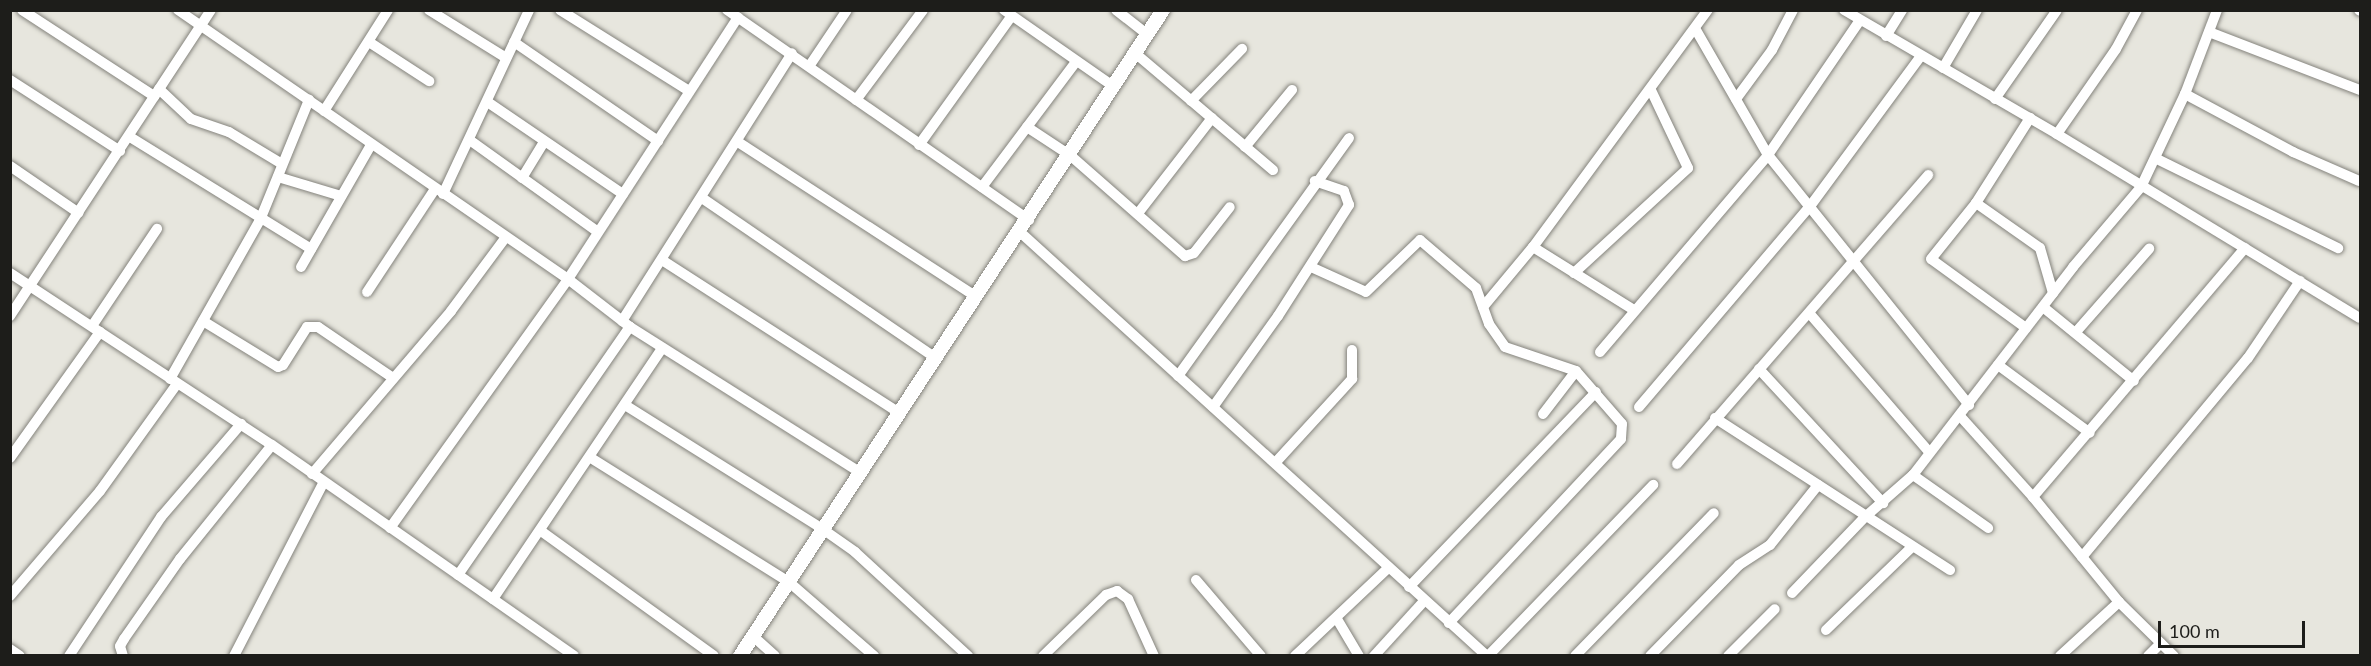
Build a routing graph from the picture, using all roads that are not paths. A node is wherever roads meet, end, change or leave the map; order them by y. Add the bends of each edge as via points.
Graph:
1 (22, 10) edge
2 (178, 10) edge
3 (211, 10) edge
4 (388, 10) edge
5 (429, 10) edge
6 (529, 10) edge
7 (560, 10) edge
8 (728, 10) edge
9 (847, 10) edge
10 (923, 10) edge
11 (1116, 10) edge
12 (1163, 10) edge
13 (1708, 10) edge
14 (1793, 10) edge
15 (1844, 10) edge
16 (1902, 10) edge
17 (1977, 10) edge
18 (2057, 10) edge
19 (2137, 10) edge
20 (2217, 10) edge
21 (1008, 14) edge
22 (738, 17) junction
23 (1860, 20) junction
24 (202, 25) junction
25 (1696, 30) junction
26 (2209, 32) junction
27 (1147, 34) junction
28 (1886, 36) junction
29 (369, 42) junction
30 (514, 42) junction
31 (1242, 49) dead end
32 (792, 53) junction
33 (1135, 53) junction
34 (1921, 56) junction
35 (506, 58) junction
36 (1075, 63) junction
37 (810, 64) junction
38 (1943, 68) junction
39 (10, 80) edge
40 (429, 81) dead end
41 (1113, 86) junction
42 (1292, 90) dead end
43 (1652, 90) junction
44 (2361, 90) edge
45 (689, 91) junction
46 (156, 92) junction
47 (2185, 94) junction
48 (1736, 99) junction
49 (1995, 99) junction
50 (309, 100) junction
51 (856, 100) junction
52 (1191, 101) junction
53 (489, 103) junction
54 (324, 111) junction
55 (1212, 118) junction
56 (2030, 118) junction
57 (1027, 127) junction
58 (2057, 134) junction
59 (130, 137) junction
60 (1349, 138) dead end
61 (471, 141) junction
62 (658, 141) junction
63 (544, 142) junction
64 (738, 142) junction
65 (371, 145) junction
66 (919, 145) junction
67 (1245, 147) junction
68 (120, 150) junction
69 (1768, 154) junction
70 (1071, 156) junction
71 (2157, 159) junction
72 (282, 165) junction
73 (10, 166) edge
74 (1273, 170) dead end
75 (1928, 175) dead end
76 (278, 177) junction
77 (522, 178) junction
78 (1315, 181) junction
79 (2360, 181) edge
80 (982, 187) junction
81 (2141, 187) junction
82 (439, 191) junction
83 (623, 194) junction
84 (341, 196) junction
85 (702, 198) junction
86 (1976, 203) junction
87 (1811, 205) junction
88 (1230, 207) dead end
89 (1139, 212) junction
90 (79, 213) junction
91 (260, 220) junction
92 (1025, 226) junction
93 (157, 229) dead end
94 (598, 232) junction
95 (506, 237) junction
96 (1533, 247) junction
97 (2245, 248) junction
98 (2338, 248) dead end
99 (311, 249) junction
100 (2149, 249) dead end
101 (662, 260) junction
102 (1853, 265) junction
103 (301, 267) dead end
104 (1311, 267) junction
105 (10, 273) edge
106 (1574, 273) junction
107 (568, 279) junction
108 (2300, 281) junction
109 (31, 286) junction
110 (367, 292) dead end
111 (2053, 293) junction
112 (976, 297) junction
113 (1483, 307) junction
114 (2043, 307) junction
115 (1634, 310) junction
116 (1810, 314) junction
117 (10, 316) edge
118 (2361, 318) edge
119 (203, 321) junction
120 (626, 324) junction
121 (2026, 328) junction
122 (96, 329) junction
123 (2076, 332) junction
124 (662, 348) junction
125 (1352, 350) dead end
126 (1600, 352) dead end
127 (936, 358) junction
128 (1998, 365) junction
129 (1759, 369) junction
130 (1576, 371) junction
131 (1178, 376) junction
132 (393, 378) junction
133 (2134, 381) junction
134 (174, 382) junction
135 (1596, 392) junction
136 (624, 405) junction
137 (1969, 405) junction
138 (1213, 407) junction
139 (1639, 407) dead end
140 (899, 413) junction
141 (1543, 414) dead end
142 (1960, 416) junction
143 (1715, 418) junction
144 (241, 424) junction
145 (2090, 433) junction
146 (272, 445) junction
147 (1929, 452) junction
148 (10, 458) edge
149 (591, 458) junction
150 (1276, 462) junction
151 (1677, 464) dead end
152 (861, 473) junction
153 (312, 474) junction
154 (1913, 475) junction
155 (324, 482) junction
156 (1653, 485) dead end
157 (1818, 485) junction
158 (2033, 497) junction
159 (1883, 503) junction
160 (1714, 513) dead end
161 (1865, 517) junction
162 (390, 528) junction
163 (1988, 528) dead end
164 (824, 530) junction
165 (542, 531) junction
166 (1912, 547) junction
167 (2082, 557) junction
168 (1389, 568) junction
169 (1950, 570) dead end
170 (458, 575) junction
171 (1196, 580) dead end
172 (789, 582) junction
173 (1409, 587) junction
174 (1792, 593) dead end
175 (10, 596) edge
176 (493, 599) junction
177 (1424, 601) junction
178 (2120, 602) junction
179 (1775, 609) dead end
180 (1337, 619) junction
181 (1449, 622) junction
182 (1827, 630) dead end
183 (754, 637) junction
184 (2161, 643) junction
185 (10, 649) edge
186 (1356, 651) edge
187 (20, 656) edge
188 (69, 656) edge
189 (123, 656) edge
190 (234, 656) edge
191 (574, 656) edge
192 (714, 656) edge
193 (740, 656) edge
194 (775, 656) edge
195 (874, 656) edge
196 (968, 656) edge
197 (1043, 656) edge
198 (1154, 656) edge
199 (1261, 656) edge
200 (1295, 656) edge
201 (1344, 656) edge
202 (1374, 656) edge
203 (1488, 656) edge
204 (1575, 656) edge
205 (1650, 656) edge
206 (1728, 656) edge
207 (2060, 656) edge
208 (2148, 656) edge
209 (2174, 656) edge

1 - 46 street
2 - 24 street
3 - 24 street
4 - 29 street
5 - 35 street
6 - 30 street
7 - 45 street
8 - 22 street
9 - 37 street
10 - 51 street
11 - 27 street
12 - 27 street
13 - 25 street
14 - 48 street via 1772,50
15 - 23 street
16 - 28 street
17 - 38 street
18 - 49 street
19 - 58 street via 2116,49
20 - 26 street
21 - 36 street
21 - 66 street
22 - 32 street
22 - 45 street
23 - 28 street
23 - 69 street
24 - 46 street
24 - 50 street
25 - 43 street
25 - 48 street
26 - 44 street
26 - 47 street
27 - 33 street
28 - 34 street
29 - 40 street
29 - 54 street
30 - 35 street
30 - 62 street
31 - 52 street
32 - 37 street
32 - 64 street
33 - 41 street
33 - 52 street
34 - 38 street
34 - 87 street
35 - 53 street
36 - 41 street
36 - 57 street
37 - 51 street
38 - 49 street
39 - 68 street
41 - 70 street
42 - 67 street
43 - 96 street
43 - 106 street via 1688,168
45 - 62 street
46 - 59 street
46 - 72 street via 191,119 229,132
47 - 71 street
47 - 79 street via 2293,152
48 - 69 street
49 - 56 street
50 - 54 street
50 - 72 street
51 - 66 street
52 - 55 street
53 - 61 street
53 - 63 street
54 - 65 street
55 - 67 street
55 - 89 street
56 - 58 street
56 - 86 street
57 - 70 street
57 - 80 street
58 - 81 street
59 - 68 street
59 - 91 street
60 - 78 street
61 - 77 street
61 - 82 street
62 - 83 street
63 - 77 street
63 - 83 street
64 - 85 street
64 - 112 street
65 - 82 street
65 - 84 street
66 - 80 street
67 - 74 street
68 - 90 street
69 - 87 street
69 - 115 street
70 - 89 street
70 - 92 street
71 - 81 street
71 - 98 street
72 - 76 street
73 - 90 street
75 - 102 street
76 - 84 street
76 - 91 street
77 - 94 street
78 - 104 street via 1344,190 1350,200
78 - 131 street
80 - 92 street
81 - 97 street
81 - 111 street
82 - 95 street
82 - 110 street
83 - 94 street
84 - 99 street
85 - 101 street
85 - 127 street
86 - 111 street via 2040,248
86 - 121 street via 1931,259
87 - 102 street
87 - 139 street
88 - 89 street via 1189,256
90 - 109 street
91 - 99 street
91 - 119 street
92 - 112 street
92 - 131 street
93 - 122 street
94 - 107 street
95 - 107 street
95 - 132 street via 451,311
96 - 106 street
96 - 113 street
97 - 108 street
97 - 133 street
99 - 103 street
100 - 123 street
101 - 120 street
101 - 140 street
102 - 116 street
102 - 137 street
104 - 113 street via 1366,292 1420,240 1472,282
104 - 138 street
105 - 109 street
106 - 115 street
107 - 120 street
107 - 162 street
108 - 118 street
108 - 167 street via 2248,358
109 - 117 street
109 - 122 street
111 - 114 street
112 - 127 street
113 - 130 street via 1489,324 1509,351
114 - 121 street
114 - 123 street
115 - 126 street
116 - 129 street
116 - 147 street
119 - 132 street via 278,367 284,365 307,327 316,326
119 - 134 street
120 - 124 street
120 - 170 street
121 - 128 street
122 - 134 street
122 - 148 street
123 - 133 street
124 - 136 street
124 - 152 street
125 - 150 street via 1352,380
127 - 140 street
128 - 137 street
128 - 145 street
129 - 143 street
129 - 159 street
130 - 135 street
130 - 141 street
131 - 138 street
132 - 153 street
133 - 145 street
134 - 144 street
134 - 175 street via 100,491
135 - 173 street
135 - 181 street via 1622,424 1621,439
136 - 149 street
136 - 164 street
137 - 142 street
138 - 150 street
140 - 152 street
142 - 147 street
142 - 158 street
143 - 151 street
143 - 157 street
144 - 146 street
144 - 188 street via 161,517
145 - 158 street
146 - 153 street
146 - 189 street via 180,558 124,639 120,646
147 - 154 street
149 - 165 street
149 - 172 street
150 - 168 street
152 - 164 street
153 - 155 street
154 - 159 street
154 - 163 street
155 - 162 street
155 - 190 street
156 - 203 street
157 - 161 street
157 - 205 street via 1770,545 1738,565
158 - 167 street
159 - 161 street
160 - 204 street
161 - 166 street
161 - 174 street
162 - 170 street
164 - 172 street
164 - 196 street via 855,552
165 - 176 street
165 - 192 street
166 - 169 street
166 - 182 street
167 - 178 street
168 - 173 street
168 - 180 street
170 - 176 street
171 - 199 street
172 - 183 street
172 - 195 street
173 - 177 street
176 - 191 street
177 - 181 street
177 - 202 street
178 - 184 street
178 - 207 street
179 - 206 street
180 - 186 street
180 - 200 street
181 - 203 street
183 - 193 street
183 - 194 street
184 - 208 street
184 - 209 street
185 - 187 street
186 - 201 street
197 - 198 street via 1106,596 1117,591 1128,599

